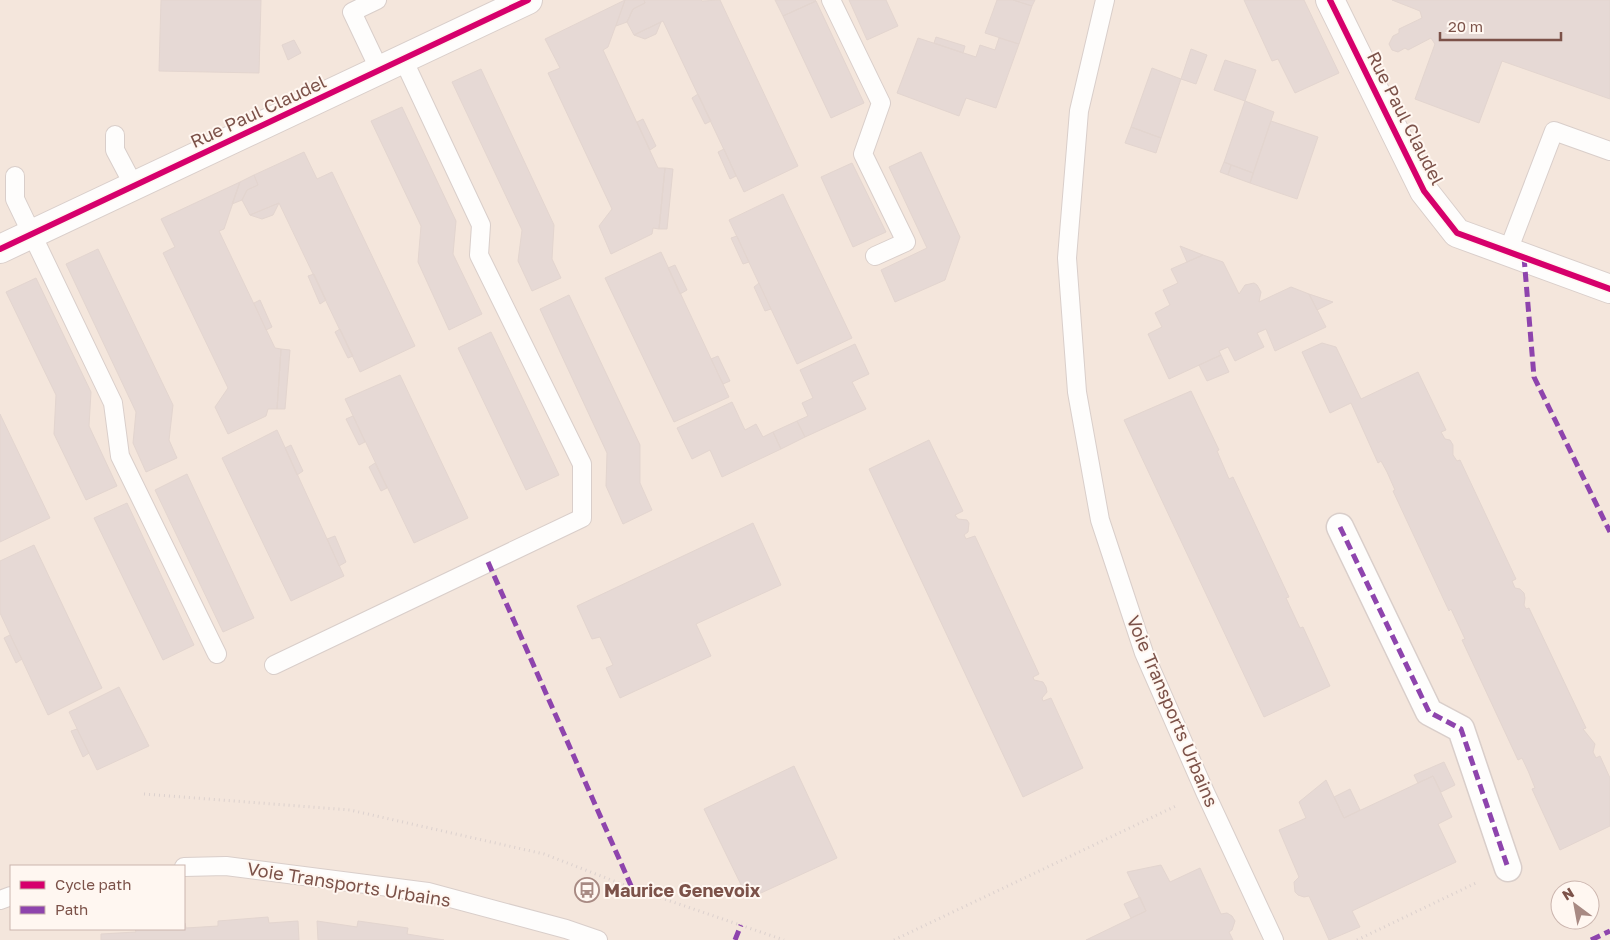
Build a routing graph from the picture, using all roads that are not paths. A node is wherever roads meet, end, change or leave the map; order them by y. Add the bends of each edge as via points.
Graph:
1 (377, 0) edge
2 (528, 0) edge
3 (831, 0) edge
4 (1106, 0) edge
5 (1330, 0) edge
6 (391, 65) junction
7 (115, 135) dead end
8 (1610, 151) edge
9 (15, 176) dead end
10 (134, 186) junction
11 (33, 234) junction
12 (0, 249) edge
13 (1508, 251) junction
14 (875, 256) dead end
15 (1610, 289) edge
16 (1340, 527) dead end
17 (217, 654) dead end
18 (274, 665) dead end
19 (185, 867) edge
20 (1508, 868) road end
21 (598, 940) edge
22 (1274, 940) edge

1 - 6 lane via 352,12
2 - 6 street, Rue Paul Claudel
3 - 14 lane via 881,103 863,154 906,242
4 - 22 lane, Voie Transports Urbains via 1079,111 1067,258 1077,392 1100,520 1144,653
5 - 13 street, Rue Paul Claudel via 1424,191 1457,233
6 - 10 street, Rue Paul Claudel
6 - 18 lane via 481,225 479,255 582,464 582,518
7 - 10 lane via 114,150
8 - 13 lane via 1554,131
9 - 11 lane via 15,199
10 - 11 street, Rue Paul Claudel
11 - 12 street, Rue Paul Claudel
11 - 17 lane via 113,403 120,456
13 - 15 street, Rue Paul Claudel
16 - 20 street via 1429,712 1461,729
19 - 21 lane, Voie Transports Urbains via 226,866 428,892

